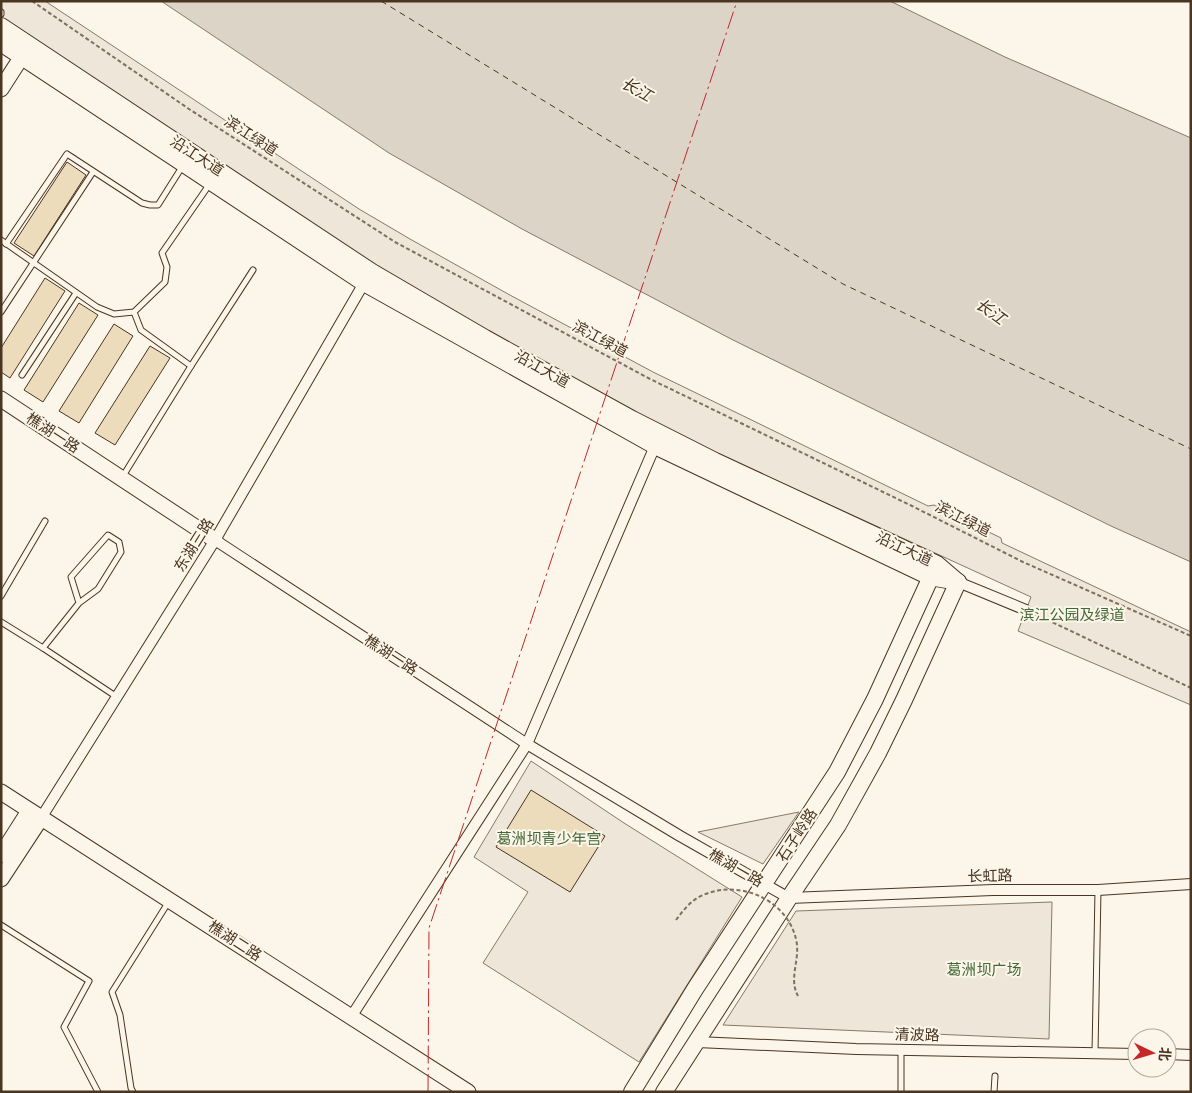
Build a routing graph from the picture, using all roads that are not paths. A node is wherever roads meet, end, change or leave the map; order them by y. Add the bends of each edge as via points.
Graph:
1 (1, 26) edge
2 (1, 44) edge
3 (25, 52) junction
4 (1, 89) edge
5 (184, 164) junction
6 (94, 172) junction
7 (212, 182) junction
8 (4, 242) edge
9 (34, 263) junction
10 (253, 270) dead end
11 (364, 283) junction
12 (76, 293) junction
13 (1, 312) edge
14 (134, 312) junction
15 (190, 366) junction
16 (22, 375) dead end
17 (1, 399) edge
18 (655, 446) junction
19 (121, 478) junction
20 (45, 521) dead end
21 (215, 540) junction
22 (933, 570) junction
23 (958, 582) junction
24 (1, 596) edge
25 (79, 603) junction
26 (1026, 610) road end
27 (1, 622) edge
28 (43, 648) junction
29 (117, 697) junction
30 (527, 744) junction
31 (1, 792) edge
32 (1, 804) edge
33 (32, 819) junction
34 (1, 855) edge
35 (1, 879) edge
36 (764, 884) junction
37 (1191, 884) edge
38 (1098, 890) junction
39 (789, 898) junction
40 (166, 906) junction
41 (1, 925) edge
42 (352, 1017) junction
43 (697, 1042) junction
44 (901, 1050) junction
45 (1095, 1053) junction
46 (1127, 1054) edge
47 (1177, 1054) edge
48 (1191, 1055) edge
49 (995, 1076) dead end
50 (98, 1092) edge
51 (133, 1092) edge
52 (452, 1092) edge
53 (468, 1092) edge
54 (632, 1092) edge
55 (664, 1092) edge
56 (901, 1092) edge
57 (994, 1092) edge

1 - 3 main road, 沿江大道
2 - 3 main road, 沿江大道
3 - 4 main road
3 - 5 main road, 沿江大道
3 - 22 main road, 沿江大道 via 372,272 486,338 632,419
5 - 6 lane via 158,205 142,203
5 - 7 main road, 沿江大道
6 - 8 lane via 67,154
6 - 9 lane
7 - 11 main road, 沿江大道
7 - 14 lane via 162,253 168,267 166,282
8 - 9 lane
9 - 12 lane
9 - 13 lane
10 - 15 lane
11 - 18 main road, 沿江大道
11 - 21 street, 东湖三路
12 - 14 lane via 114,314
12 - 16 lane
14 - 15 lane via 141,330
15 - 19 lane
17 - 19 main road, 樵湖一路
18 - 22 main road, 沿江大道
18 - 30 street
19 - 21 main road, 樵湖一路
20 - 24 lane
21 - 29 street, 东湖三路
21 - 30 street, 樵湖一路
22 - 23 main road, 沿江大道
22 - 36 main road, 石子岭路 via 875,699 837,772
23 - 26 street
23 - 39 main road, 石子岭路 via 878,754 838,825
25 - 25 lane via 98,589 121,552 119,542 108,535 71,577
25 - 28 lane
27 - 28 lane
28 - 29 lane
29 - 33 street, 东湖三路
30 - 36 street, 樵湖一路
30 - 42 street
31 - 33 main road, 樵湖二路
32 - 33 main road, 樵湖二路
33 - 34 main road
33 - 35 main road
33 - 40 main road, 樵湖二路
33 - 42 main road, 樵湖二路 via 170,899
36 - 39 street, 樵湖一路
36 - 54 main road, 石子岭路
37 - 38 street, 长虹路
38 - 39 street, 长虹路 via 993,890
38 - 45 lane
39 - 43 main road, 石子岭路
40 - 51 lane via 112,992 120,1015
40 - 52 main road, 樵湖二路
41 - 50 lane via 89,981 64,1027
42 - 53 main road, 樵湖二路
43 - 44 street, 清波路
43 - 55 main road, 石子岭路
44 - 45 street, 清波路
44 - 56 lane
45 - 46 street, 清波路
47 - 48 street
49 - 57 lane

